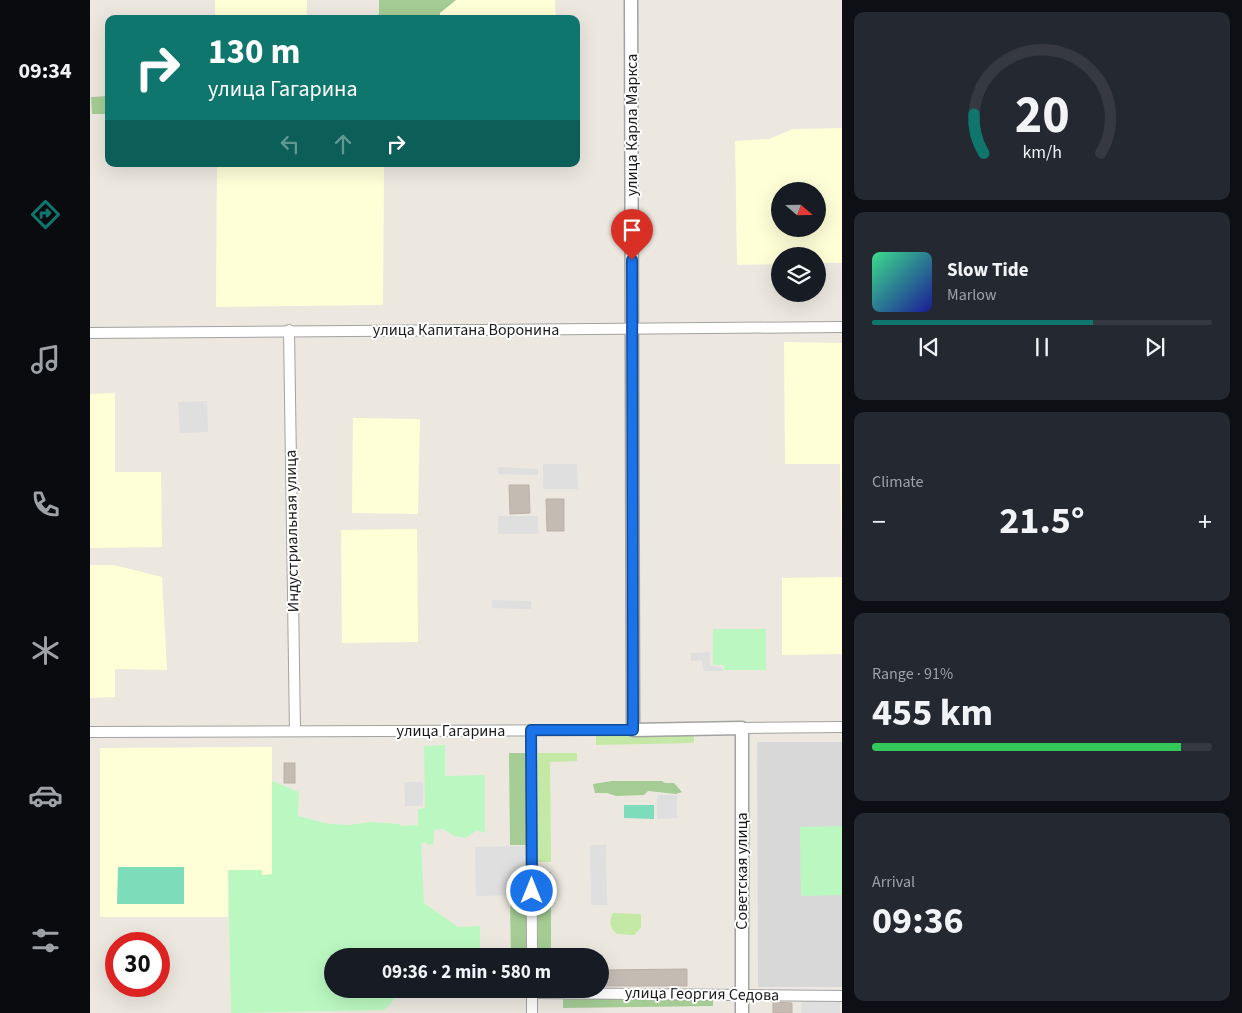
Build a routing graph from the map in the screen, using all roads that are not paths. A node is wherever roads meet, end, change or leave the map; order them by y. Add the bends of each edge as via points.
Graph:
1 (631, 0) edge
2 (842, 328) edge
3 (632, 329) junction
4 (289, 330) junction
5 (90, 332) edge
6 (842, 727) edge
7 (742, 728) junction
8 (531, 730) junction
9 (633, 730) junction
10 (90, 732) edge
11 (295, 732) junction
12 (532, 948) edge
13 (609, 992) edge
14 (742, 994) junction
15 (842, 996) edge
16 (532, 998) edge
17 (532, 1013) edge
18 (742, 1013) edge

1 - 3 street, улица Карла Маркса
2 - 3 street, улица Капитана Воронина
3 - 4 street, улица Капитана Воронина
3 - 9 street, улица Карла Маркса
4 - 5 street, улица Капитана Воронина
4 - 11 street, Индустриальная улица
6 - 7 street, улица Гагарина
7 - 9 street, улица Гагарина
7 - 14 street, Советская улица
8 - 9 street, улица Гагарина
8 - 11 street, улица Гагарина
8 - 12 street
10 - 11 street, улица Гагарина
13 - 14 street, улица Георгия Седова
14 - 15 street, улица Георгия Седова
14 - 18 street, Советская улица
16 - 17 street

